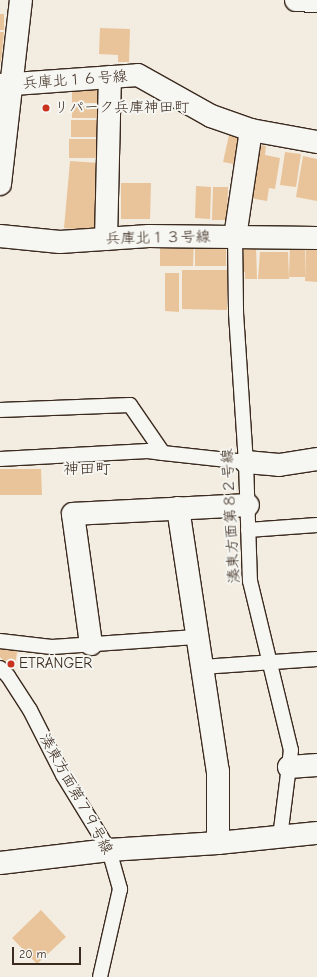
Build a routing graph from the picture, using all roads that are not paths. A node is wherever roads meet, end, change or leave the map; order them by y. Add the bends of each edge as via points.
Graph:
1 (21, 0) edge
2 (296, 0) edge
3 (317, 1) edge
4 (110, 77) junction
5 (5, 84) edge
6 (251, 130) junction
7 (317, 142) edge
8 (0, 184) edge
9 (0, 236) edge
10 (235, 237) junction
11 (317, 238) edge
12 (106, 239) junction
13 (0, 410) edge
14 (163, 453) junction
15 (0, 459) edge
16 (317, 459) edge
17 (246, 462) junction
18 (248, 505) junction
19 (178, 508) junction
20 (317, 525) edge
21 (248, 530) junction
22 (196, 637) junction
23 (0, 641) edge
24 (91, 644) junction
25 (317, 660) edge
26 (270, 663) junction
27 (202, 667) junction
28 (0, 668) edge
29 (317, 764) edge
30 (289, 767) junction
31 (317, 833) edge
32 (280, 837) junction
33 (218, 843) junction
34 (109, 850) junction
35 (0, 863) edge
36 (100, 977) edge

1 - 5 street
2 - 3 street
4 - 5 street, 兵庫北１６号線
4 - 6 street, 兵庫北１６号線 via 138,75 211,116
4 - 12 street
5 - 8 street
6 - 7 street, 兵庫北１６号線
6 - 10 street
9 - 12 street, 兵庫北１３号線 via 60,242
10 - 11 street, 兵庫北１３号線
10 - 12 street, 兵庫北１３号線
10 - 17 lane, 湊東方面第８２号線 via 236,313
13 - 14 lane via 130,405
14 - 15 lane via 148,451
14 - 17 lane
16 - 17 street via 278,465
17 - 18 lane, 湊東方面第８２号線
18 - 19 street
18 - 21 lane, 湊東方面第８２号線
19 - 22 street
19 - 24 street via 73,514
20 - 21 lane
21 - 26 lane, 湊東方面第８２号線 via 250,581
22 - 24 lane
22 - 27 street
23 - 24 lane via 52,646
25 - 26 lane
26 - 27 lane
26 - 30 lane, 湊東方面第８２号線 via 291,750
27 - 33 street via 218,771
28 - 34 lane, 湊東方面第７９号線 via 30,710 62,774
29 - 30 street
30 - 32 lane, 湊東方面第８２号線
31 - 32 street
32 - 33 street
33 - 34 street
34 - 35 street
34 - 36 lane, 湊東方面第７９号線 via 120,889

